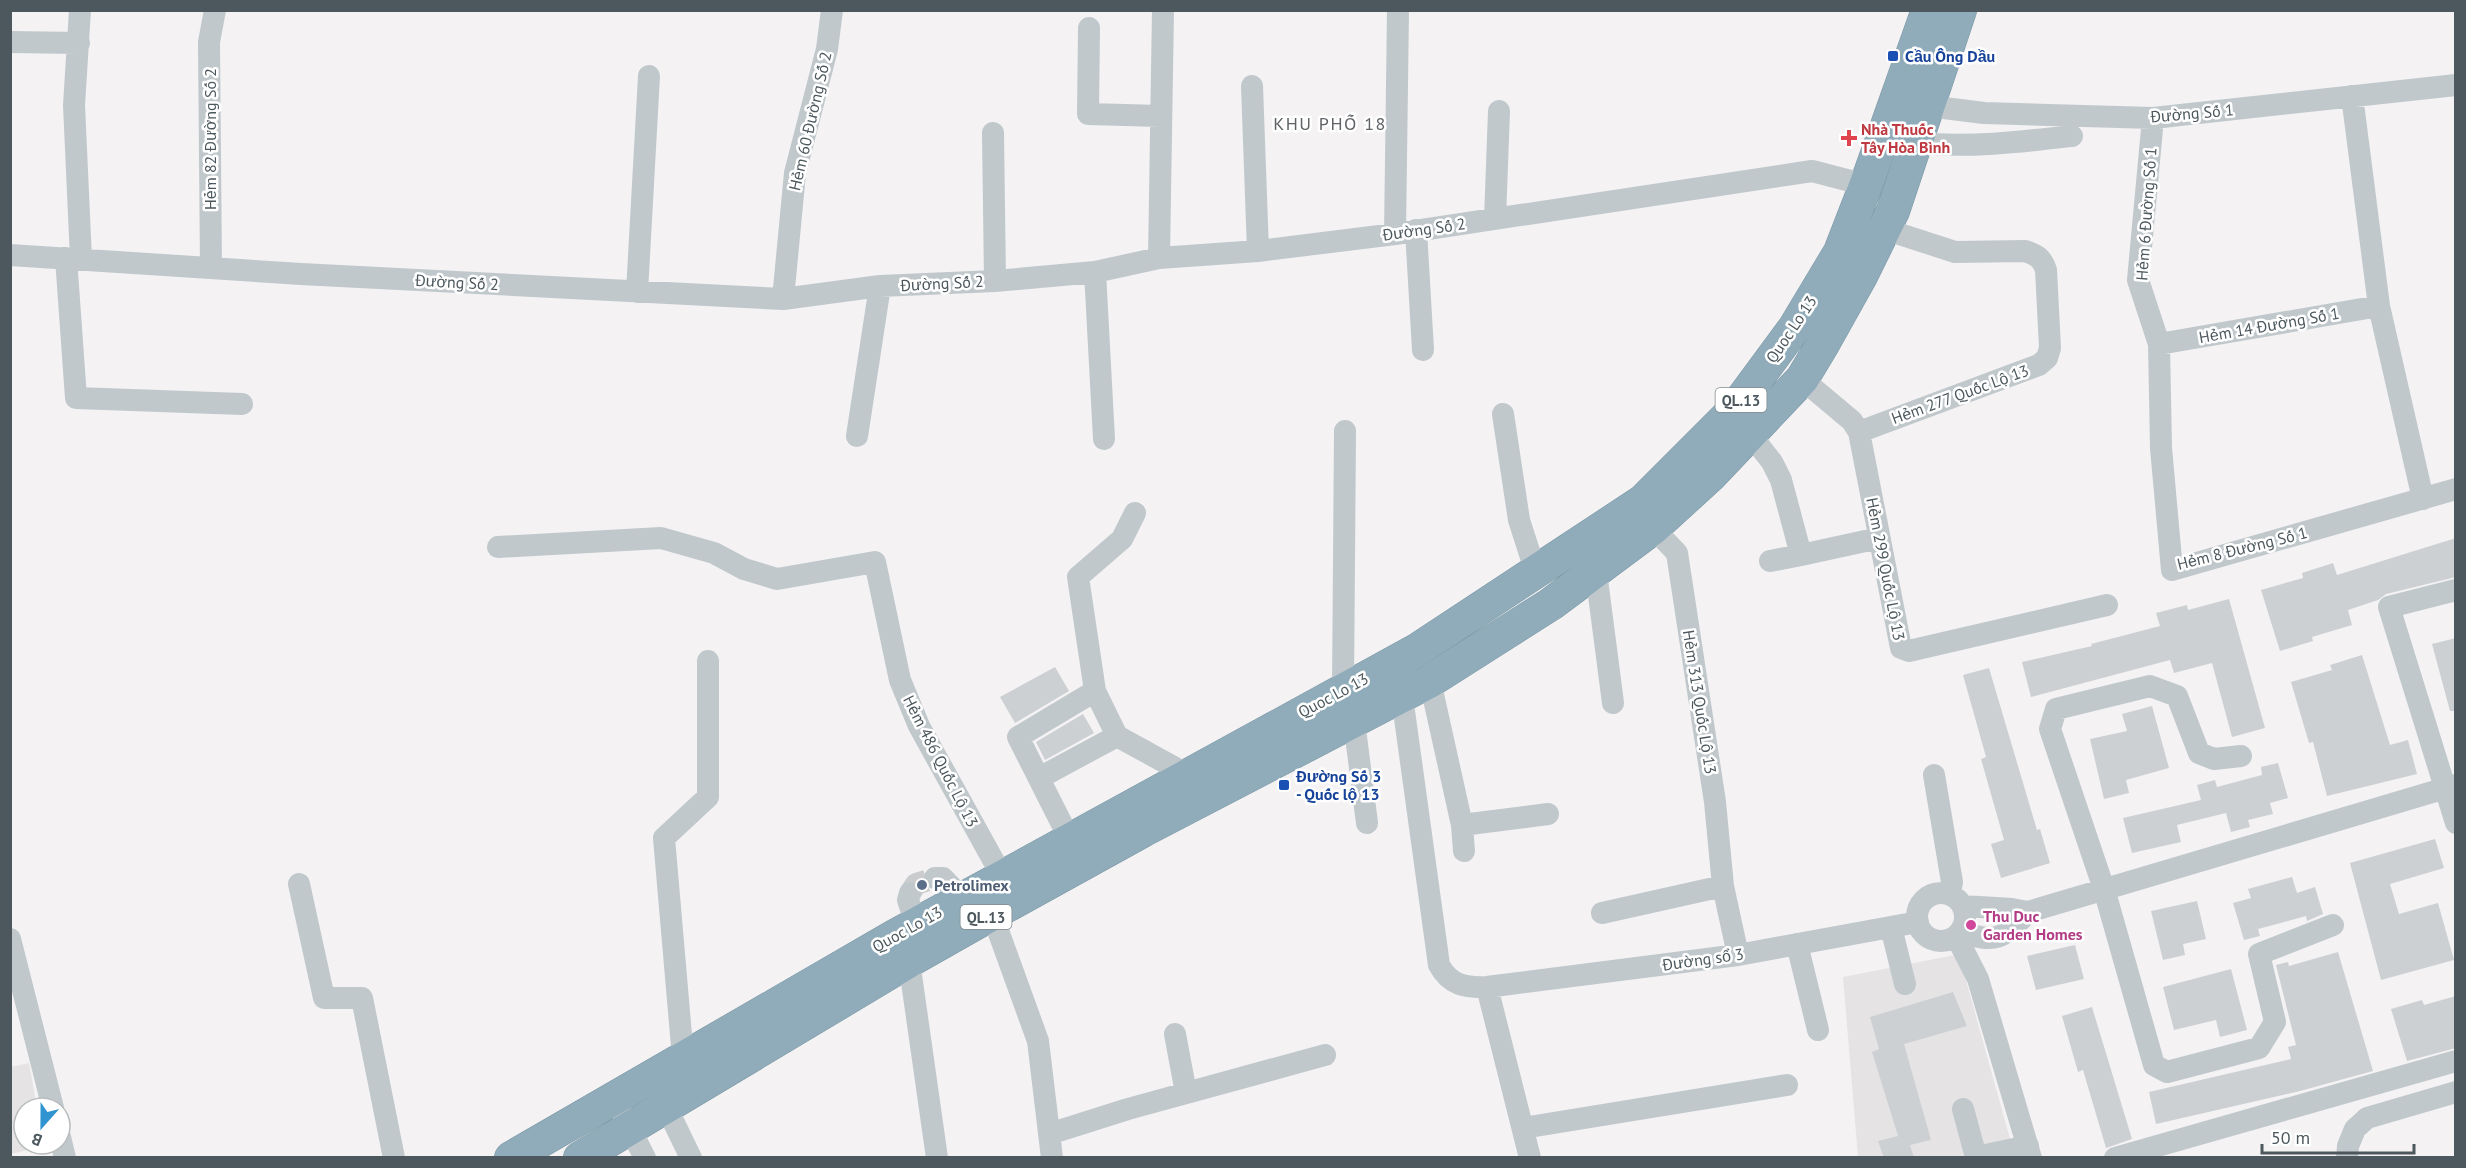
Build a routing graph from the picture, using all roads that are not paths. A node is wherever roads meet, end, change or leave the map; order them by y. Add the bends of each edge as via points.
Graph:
1 (80, 10) edge
2 (215, 10) edge
3 (1178, 10) edge
4 (1398, 10) edge
5 (1928, 10) edge
6 (1960, 10) edge
7 (1163, 11) edge
8 (825, 12) edge
9 (1089, 28) dead end
10 (10, 42) edge
11 (79, 43) junction
12 (649, 76) dead end
13 (1252, 86) dead end
14 (2456, 86) edge
15 (2352, 96) junction
16 (1928, 106) junction
17 (1499, 111) dead end
18 (1161, 116) junction
19 (2153, 118) junction
20 (993, 133) dead end
21 (2072, 136) dead end
22 (1917, 143) junction
23 (1866, 185) junction
24 (1495, 219) junction
25 (1884, 229) junction
26 (1406, 232) junction
27 (1258, 251) junction
28 (10, 255) edge
29 (1159, 258) junction
30 (73, 259) junction
31 (211, 268) junction
32 (1095, 272) junction
33 (995, 280) junction
34 (880, 286) junction
35 (637, 292) junction
36 (783, 299) junction
37 (2379, 306) junction
38 (2159, 344) junction
39 (1423, 350) dead end
40 (1802, 379) junction
41 (242, 404) dead end
42 (1503, 414) dead end
43 (1345, 431) dead end
44 (1859, 432) junction
45 (1750, 434) junction
46 (856, 436) dead end
47 (1104, 439) dead end
48 (2456, 489) edge
49 (2423, 499) junction
50 (1135, 513) dead end
51 (1653, 528) junction
52 (1880, 538) junction
53 (498, 547) dead end
54 (1801, 555) junction
55 (1770, 561) dead end
56 (1596, 572) junction
57 (1536, 573) junction
58 (2456, 590) edge
59 (2107, 605) dead end
60 (708, 661) dead end
61 (1396, 662) junction
62 (1343, 689) junction
63 (1417, 689) junction
64 (1095, 691) junction
65 (1613, 703) dead end
66 (1354, 721) junction
67 (1117, 736) junction
68 (2241, 756) dead end
69 (1188, 775) junction
70 (1934, 775) dead end
71 (1039, 778) junction
72 (2451, 787) edge
73 (1548, 814) dead end
74 (1366, 823) dead end
75 (2456, 823) edge
76 (1462, 825) junction
77 (1070, 840) junction
78 (1464, 851) dead end
79 (1002, 876) junction
80 (935, 878) dead end
81 (299, 884) dead end
82 (1724, 886) junction
83 (2104, 889) junction
84 (962, 898) junction
85 (1956, 900) junction
86 (2028, 912) junction
87 (992, 914) junction
88 (1602, 914) dead end
89 (1918, 922) junction
90 (2333, 925) dead end
91 (1891, 927) junction
92 (1958, 933) junction
93 (1797, 944) junction
94 (12, 951) edge
95 (1738, 955) junction
96 (909, 961) junction
97 (1905, 984) dead end
98 (1487, 987) junction
99 (1818, 1030) dead end
100 (1176, 1034) dead end
101 (1325, 1055) dead end
102 (684, 1058) junction
103 (2456, 1061) edge
104 (1787, 1085) dead end
105 (659, 1091) junction
106 (2456, 1092) edge
107 (1186, 1093) junction
108 (50, 1096) edge
109 (614, 1098) junction
110 (1963, 1109) dead end
111 (630, 1128) junction
112 (1523, 1128) junction
113 (1049, 1134) junction
114 (2029, 1152) edge
115 (1527, 1157) edge
116 (394, 1158) edge
117 (511, 1158) edge
118 (580, 1158) edge
119 (645, 1158) edge
120 (691, 1158) edge
121 (937, 1158) edge
122 (1052, 1158) edge
123 (2115, 1158) edge
124 (2347, 1158) edge

1 - 11 street
2 - 31 street, Hẻm 82 Đường Số 2 via 209,42
3 - 7 street
4 - 26 street
5 - 23 highway, Quoc Lo 13 / QL.13
6 - 16 highway, Quoc Lo 13 / QL.13
7 - 18 street
8 - 36 street, Hẻm 60 Đường Số 2 via 826,49 795,173
9 - 18 street via 1088,114
10 - 11 street
11 - 30 street via 74,105
12 - 35 street
13 - 27 street
14 - 15 street, Đường Số 1
15 - 19 street, Đường Số 1
15 - 37 street
16 - 19 street, Đường Số 1 via 1984,113
16 - 22 highway, Quoc Lo 13 / QL.13
17 - 24 street
18 - 29 street
19 - 38 street, Hẻm 6 Đường Số 1 via 2138,280
20 - 33 street
21 - 22 street via 2011,143
22 - 25 highway, Quoc Lo 13 / QL.13
23 - 24 street, Đường Số 2 via 1812,171
23 - 57 highway, Quoc Lo 13 / QL.13 via 1840,252 1795,327 1733,411 1643,501
24 - 26 street, Đường Số 2
25 - 40 highway, Quoc Lo 13 / QL.13
25 - 44 street, Hẻm 277 Quốc Lộ 13 via 1955,252 2025,251 2036,255 2046,270 2050,348 2040,365
26 - 27 street, Đường Số 2
26 - 39 street
27 - 29 street, Đường Số 2
28 - 30 street, Đường Số 2
29 - 32 street, Đường Số 2
30 - 31 street, Đường Số 2
30 - 41 street via 76,399
31 - 35 street, Đường Số 2
32 - 33 street, Đường Số 2
32 - 47 street
33 - 34 street, Đường Số 2
34 - 36 street, Đường Số 2
34 - 46 street
35 - 36 street, Đường Số 2
37 - 38 street, Hẻm 14 Đường Số 1
37 - 49 street
38 - 49 street, Hẻm 8 Đường Số 1 via 2161,448 2172,570
40 - 44 street via 1852,421
40 - 45 highway, Quoc Lo 13 / QL.13
42 - 57 street via 1519,520
43 - 62 street
44 - 52 street, Hẻm 299 Quốc Lộ 13
45 - 51 highway, Quoc Lo 13 / QL.13
45 - 54 street via 1781,480
48 - 49 street
50 - 64 street via 1122,539 1078,577
51 - 56 highway, Quoc Lo 13 / QL.13
51 - 82 street, Hẻm 313 Quốc Lộ 13 via 1677,553
52 - 54 street
52 - 59 street, Hẻm 299 Quốc Lộ 13 via 1901,648 1910,651
53 - 79 street, Hẻm 486 Quốc Lộ 13 via 661,538 714,553 777,579 875,562 900,680 919,726
54 - 55 street
56 - 63 highway, Quoc Lo 13 / QL.13
56 - 65 street
57 - 61 highway, Quoc Lo 13 / QL.13
58 - 72 street via 2389,607
60 - 102 street via 708,797 664,838
61 - 62 highway, Quoc Lo 13 / QL.13
61 - 63 street, Đường sổ 3
62 - 69 highway, Quoc Lo 13 / QL.13
63 - 66 highway, Quoc Lo 13 / QL.13
63 - 76 street
63 - 98 street, Đường sổ 3 via 1440,965 1445,975 1462,986
64 - 67 street
64 - 71 street via 1018,737
66 - 74 street
66 - 87 highway, Quoc Lo 13 / QL.13
67 - 69 street
67 - 71 street
68 - 83 street via 2214,759 2199,753 2176,696 2150,686 2056,710 2050,729
69 - 77 highway, Quoc Lo 13 / QL.13
70 - 85 street
71 - 77 street
72 - 75 street
72 - 83 street
73 - 76 street
76 - 78 street
77 - 79 highway, Quoc Lo 13 / QL.13
79 - 84 highway, Quoc Lo 13 / QL.13
80 - 84 street via 943,878
81 - 116 street via 324,998 362,998
82 - 88 street
82 - 95 street, Hẻm 313 Quốc Lộ 13
83 - 86 street
83 - 90 street via 2154,1065 2166,1072 2259,1048 2275,1022 2259,954
84 - 102 highway, Quoc Lo 13 / QL.13 via 913,909
85 - 86 street
85 - 89 street via 1940,893 1930,896 1922,902
85 - 92 street via 1965,923
86 - 92 street via 1996,938
87 - 96 highway, Quoc Lo 13 / QL.13
87 - 113 street via 1038,1041
89 - 91 street, Đường sổ 3
89 - 92 street via 1923,933 1933,939 1945,941
91 - 93 street, Đường sổ 3
91 - 97 street
92 - 114 street via 1978,979
93 - 95 street, Đường sổ 3
93 - 99 street
94 - 108 street
95 - 98 street, Đường sổ 3
96 - 105 highway, Quoc Lo 13 / QL.13
96 - 121 street
98 - 112 street
100 - 107 street
101 - 107 street
102 - 105 highway, Quoc Lo 13 / QL.13
103 - 123 street
104 - 112 street
105 - 109 highway, Quoc Lo 13 / QL.13
105 - 111 highway, Quoc Lo 13 / QL.13
105 - 120 street
106 - 124 street via 2367,1118 2355,1129
107 - 113 street
109 - 111 street
109 - 117 highway, Quoc Lo 13 / QL.13
110 - 114 street via 1976,1156
111 - 118 highway, Quoc Lo 13 / QL.13
111 - 119 street
112 - 115 street
113 - 122 street

